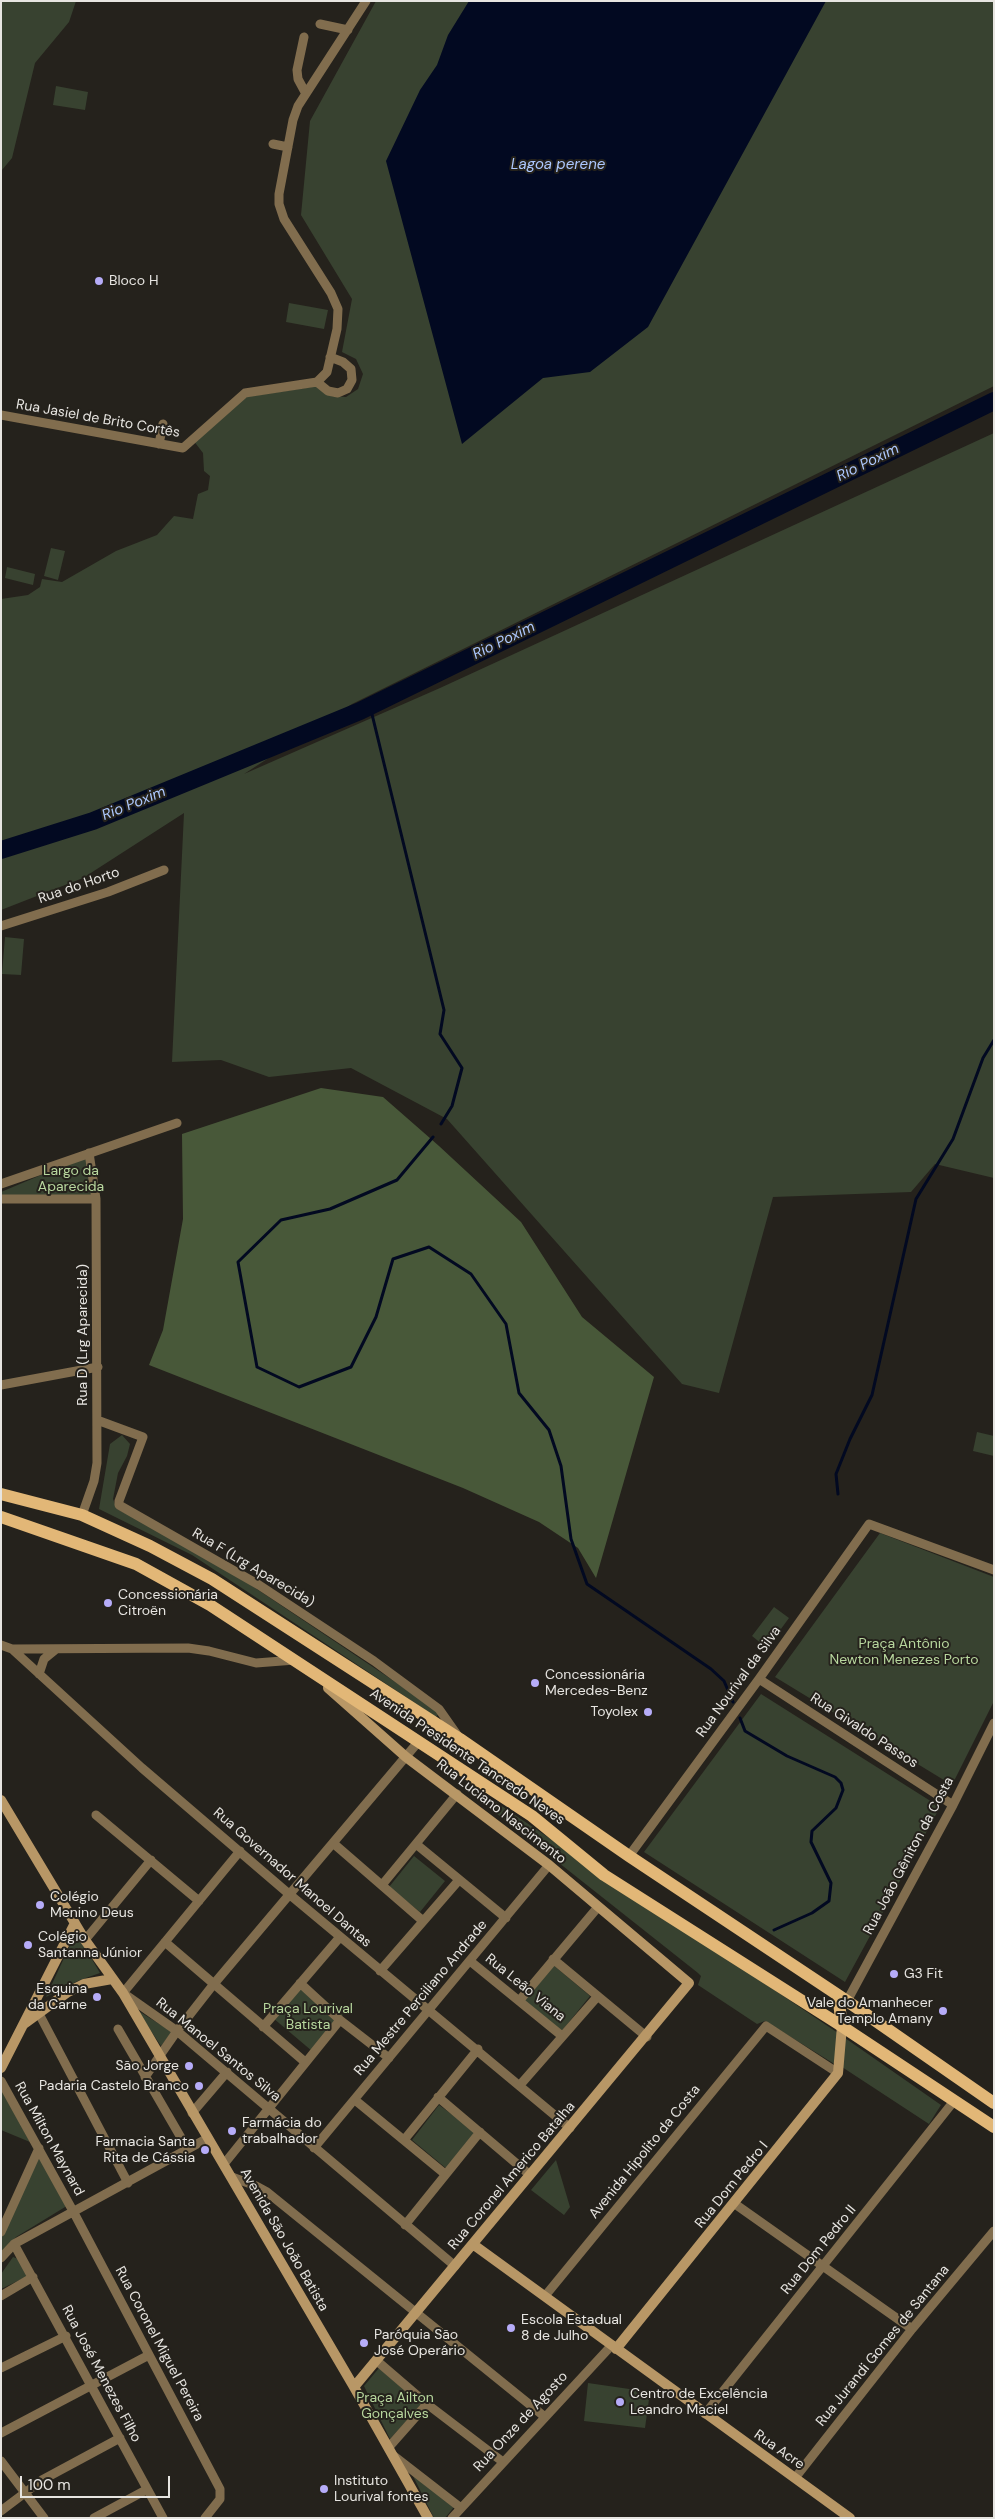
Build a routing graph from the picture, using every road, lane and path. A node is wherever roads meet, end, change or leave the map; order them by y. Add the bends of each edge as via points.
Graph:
1 (366, 1) edge
2 (320, 24) dead end
3 (348, 30) junction
4 (304, 37) dead end
5 (305, 92) junction
6 (273, 144) dead end
7 (288, 147) junction
8 (330, 357) junction
9 (317, 382) junction
10 (1, 415) edge
11 (163, 424) dead end
12 (158, 444) junction
13 (164, 870) dead end
14 (1, 926) edge
15 (177, 1123) dead end
16 (89, 1153) junction
17 (1, 1184) edge
18 (1, 1199) edge
19 (96, 1199) junction
20 (98, 1367) junction
21 (1, 1385) edge
22 (97, 1420) junction
23 (1, 1494) edge
24 (82, 1515) junction
25 (1, 1517) edge
26 (994, 1570) edge
27 (1, 1645) edge
28 (55, 1649) junction
29 (12, 1650) junction
30 (297, 1660) junction
31 (39, 1674) junction
32 (759, 1679) junction
33 (994, 1723) edge
34 (460, 1739) junction
35 (418, 1741) junction
36 (406, 1757) junction
37 (457, 1794) junction
38 (1, 1800) edge
39 (953, 1805) junction
40 (96, 1815) dead end
41 (333, 1843) junction
42 (416, 1844) junction
43 (240, 1851) junction
44 (630, 1856) junction
45 (151, 1860) junction
46 (549, 1866) junction
47 (458, 1880) junction
48 (382, 1885) junction
49 (290, 1894) junction
50 (199, 1901) junction
51 (598, 1907) junction
52 (506, 1918) junction
53 (423, 1921) junction
54 (74, 1923) junction
55 (340, 1937) junction
56 (85, 1940) junction
57 (165, 1942) junction
58 (553, 1959) junction
59 (470, 1961) junction
60 (380, 1971) junction
61 (112, 1979) junction
62 (689, 1983) joint
63 (300, 1984) junction
64 (213, 1985) junction
65 (123, 1992) junction
66 (597, 1996) junction
67 (843, 1998) junction
68 (519, 2001) junction
69 (36, 2008) junction
70 (428, 2010) junction
71 (340, 2020) junction
72 (263, 2026) junction
73 (845, 2028) junction
74 (118, 2029) dead end
75 (177, 2031) junction
76 (562, 2036) junction
77 (647, 2037) junction
78 (478, 2049) junction
79 (159, 2056) junction
80 (389, 2058) junction
81 (305, 2062) junction
82 (1, 2068) edge
83 (227, 2072) junction
84 (838, 2073) junction
85 (145, 2077) junction
86 (1, 2081) edge
87 (520, 2085) junction
88 (438, 2097) junction
89 (354, 2100) junction
90 (954, 2101) junction
91 (994, 2103) edge
92 (267, 2108) junction
93 (192, 2113) junction
94 (994, 2127) edge
95 (570, 2128) junction
96 (480, 2132) junction
97 (208, 2138) junction
98 (404, 2140) junction
99 (39, 2148) junction
100 (187, 2148) junction
101 (314, 2148) junction
102 (224, 2164) junction
103 (445, 2174) junction
104 (530, 2175) junction
105 (232, 2178) junction
106 (128, 2183) junction
107 (735, 2204) junction
108 (73, 2211) junction
109 (406, 2224) junction
110 (994, 2231) edge
111 (1, 2232) edge
112 (14, 2244) junction
113 (474, 2246) junction
114 (1, 2258) edge
115 (455, 2266) junction
116 (824, 2266) junction
117 (32, 2277) junction
118 (1, 2296) edge
119 (545, 2296) junction
120 (415, 2314) junction
121 (912, 2329) junction
122 (66, 2336) junction
123 (614, 2347) junction
124 (149, 2355) junction
125 (377, 2361) junction
126 (1, 2368) edge
127 (92, 2386) junction
128 (354, 2387) junction
129 (427, 2404) junction
130 (705, 2414) junction
131 (545, 2417) junction
132 (1, 2434) edge
133 (120, 2438) junction
134 (391, 2452) junction
135 (1, 2461) edge
136 (503, 2462) junction
137 (795, 2478) junction
138 (146, 2490) junction
139 (25, 2492) junction
140 (461, 2508) junction
141 (1, 2511) edge
142 (44, 2518) edge
143 (94, 2518) edge
144 (163, 2518) edge
145 (205, 2518) edge
146 (428, 2518) edge
147 (452, 2518) edge
148 (850, 2518) edge

1 - 3 street
2 - 3 street
3 - 5 street
4 - 5 street via 298,79
5 - 7 street via 293,120
6 - 7 street
7 - 8 street via 279,204 284,219 331,293 338,310
8 - 9 street via 326,372
8 - 9 street via 351,369 350,384 338,393 328,391
9 - 12 street, Rua Jasiel de Brito Cortês via 244,393 185,447
10 - 12 street, Rua Jasiel de Brito Cortês
11 - 12 street
13 - 14 street, Rua do Horto via 108,892
15 - 16 street
16 - 17 street
16 - 19 street, Rua D (Lrg Aparecida)
18 - 19 street
19 - 20 street, Rua D (Lrg Aparecida)
20 - 21 street
20 - 22 street, Rua D (Lrg Aparecida)
22 - 24 street, Rua D (Lrg Aparecida) via 96,1472
22 - 34 street, Rua F (Lrg Aparecida) via 143,1437 119,1505 259,1585 374,1661 444,1714
23 - 24 main road, Avenida Presidente Tancredo Neves
24 - 34 main road, Avenida Presidente Tancredo Neves via 212,1579
25 - 30 main road, Avenida Presidente Tancredo Neves via 136,1564 210,1605
26 - 32 street, Rua Nourival da Silva via 869,1524
27 - 29 street, Rua Governador Manoel Dantas
28 - 29 street
28 - 30 street via 188,1648 256,1663
28 - 31 street via 46,1657
29 - 31 street, Rua Governador Manoel Dantas
30 - 35 main road, Avenida Presidente Tancredo Neves
30 - 36 street, Rua Luciano Nascimento
31 - 43 street, Rua Governador Manoel Dantas
32 - 39 street, Rua Givaldo Passos
32 - 44 street, Rua Nourival da Silva
33 - 39 street, Rua João Gêniton da Costa
34 - 44 main road, Avenida Presidente Tancredo Neves
35 - 36 street
35 - 73 main road, Avenida Presidente Tancredo Neves via 532,1816 604,1875
36 - 37 street, Rua Luciano Nascimento
36 - 41 street
37 - 42 street
37 - 46 street, Rua Luciano Nascimento
38 - 54 street, Avenida São João Batista
39 - 67 street, Rua João Gêniton da Costa
40 - 45 street
41 - 48 street
41 - 49 street
42 - 47 street
42 - 48 street
43 - 49 street, Rua Governador Manoel Dantas
43 - 50 street
44 - 67 main road, Avenida Presidente Tancredo Neves
45 - 50 street
45 - 56 street
46 - 51 street, Rua Luciano Nascimento
46 - 52 street, Rua Mestre Perciliano Andrade
47 - 52 street
47 - 53 street
48 - 53 street
49 - 55 street, Rua Governador Manoel Dantas
49 - 64 street
50 - 57 street
51 - 58 street
51 - 62 street, Rua Luciano Nascimento
52 - 59 street, Rua Mestre Perciliano Andrade
53 - 60 street
54 - 56 street, Avenida São João Batista
54 - 69 street
55 - 60 street, Rua Governador Manoel Dantas
55 - 63 street
56 - 61 street, Avenida São João Batista
57 - 64 street
57 - 65 street
58 - 66 street
58 - 68 street
59 - 68 street, Rua Leão Viana
59 - 70 street, Rua Mestre Perciliano Andrade
60 - 70 street, Rua Governador Manoel Dantas
61 - 65 street, Avenida São João Batista
61 - 69 street via 76,1988
62 - 77 street, Rua Coronel Americo Batalha
63 - 71 street
63 - 72 street
64 - 72 street
64 - 75 street
65 - 75 street, Rua Manoel Santos Silva
65 - 79 street, Avenida São João Batista
66 - 76 street
66 - 77 street
67 - 73 main road
67 - 91 main road, Avenida Presidente Tancredo Neves
68 - 76 street, Rua Leão Viana
69 - 82 street via 22,2026
69 - 106 street
70 - 78 street, Rua Governador Manoel Dantas
70 - 80 street, Rua Mestre Perciliano Andrade
71 - 80 street
71 - 81 street
72 - 81 street
73 - 84 street
73 - 90 main road, Avenida Presidente Tancredo Neves
74 - 85 street
75 - 79 street
75 - 83 street, Rua Manoel Santos Silva
76 - 87 street
77 - 95 street, Rua Coronel Americo Batalha
78 - 87 street, Rua Governador Manoel Dantas
78 - 88 street
79 - 85 street
79 - 93 street, Avenida São João Batista
80 - 89 street, Rua Mestre Perciliano Andrade
81 - 92 street
83 - 92 street, Rua Manoel Santos Silva
83 - 93 street
84 - 107 street, Rua Dom Pedro I
84 - 119 street, Avenida Hipolito da Costa via 766,2026
85 - 100 street
86 - 99 street, Rua Milton Maynard
87 - 95 street, Rua Governador Manoel Dantas
88 - 96 street
88 - 98 street
89 - 98 street
89 - 101 street, Rua Mestre Perciliano Andrade
90 - 94 main road, Avenida Presidente Tancredo Neves
90 - 116 street, Rua Dom Pedro II
92 - 101 street, Rua Manoel Santos Silva
92 - 102 street
93 - 97 street, Avenida São João Batista
95 - 104 street, Rua Coronel Americo Batalha
96 - 103 street
96 - 104 street
97 - 100 street
97 - 102 street, Avenida São João Batista
98 - 103 street
99 - 108 street, Rua Milton Maynard
99 - 111 street
100 - 106 street
101 - 109 street, Rua Manoel Santos Silva
102 - 105 street, Avenida São João Batista
103 - 109 street
104 - 113 street, Rua Coronel Americo Batalha
105 - 120 street via 267,2192
105 - 128 street, Avenida São João Batista
106 - 108 street
107 - 116 street
107 - 123 street, Rua Dom Pedro I
108 - 112 street
108 - 124 street, Rua Coronel Miguel Pereira
109 - 115 street, Rua Manoel Santos Silva
110 - 121 street, Rua Jurandi Gomes de Santana
112 - 114 street
112 - 117 street, Rua José Menezes Filho
113 - 115 street, Rua Coronel Americo Batalha
113 - 119 street, Rua Acre
115 - 120 street, Rua Coronel Americo Batalha
116 - 121 street
116 - 130 street, Rua Dom Pedro II
117 - 118 street
117 - 122 street, Rua José Menezes Filho
119 - 123 street, Rua Acre
120 - 125 street, Rua Coronel Americo Batalha
120 - 131 street
121 - 137 street, Rua Jurandi Gomes de Santana
122 - 126 street
122 - 127 street, Rua José Menezes Filho
123 - 130 street, Rua Acre
123 - 131 street, Rua Onze de Agosto
124 - 127 street
124 - 145 street, Rua Coronel Miguel Pereira via 220,2489 220,2499
125 - 128 street, Rua Coronel Americo Batalha
125 - 129 street
127 - 132 street
127 - 133 street, Rua José Menezes Filho
128 - 134 street, Avenida São João Batista
129 - 134 street
129 - 136 street
130 - 137 street, Rua Acre
131 - 136 street, Rua Onze de Agosto
133 - 138 street, Rua José Menezes Filho
133 - 139 street
134 - 140 street
134 - 146 street, Avenida São João Batista
135 - 139 street
136 - 140 street, Rua Onze de Agosto
137 - 148 street, Rua Acre
138 - 143 street
138 - 144 street, Rua José Menezes Filho
139 - 141 street
139 - 142 street
140 - 147 street, Rua Onze de Agosto

